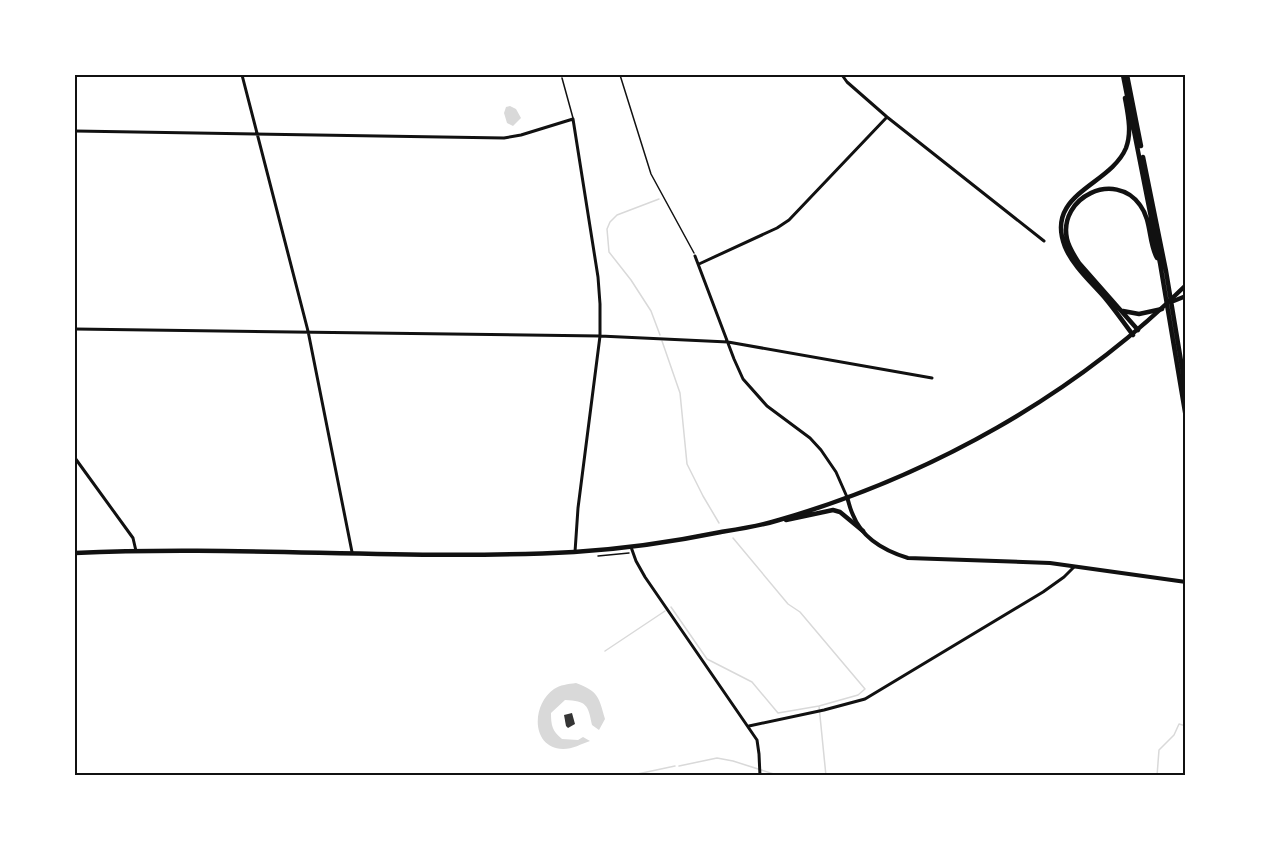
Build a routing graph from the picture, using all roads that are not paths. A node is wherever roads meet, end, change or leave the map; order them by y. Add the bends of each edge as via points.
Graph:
1 (242, 75) edge
2 (842, 75) edge
3 (1123, 75) edge
4 (562, 78) dead end
5 (887, 117) junction
6 (573, 119) junction
7 (75, 131) edge
8 (257, 134) junction
9 (1044, 241) dead end
10 (695, 256) road end
11 (1160, 263) junction
12 (699, 264) junction
13 (1164, 272) junction
14 (1186, 285) edge
15 (1186, 296) edge
16 (1168, 303) junction
17 (1162, 309) junction
18 (1121, 310) junction
19 (75, 328) edge
20 (1138, 330) junction
21 (308, 331) junction
22 (1174, 331) junction
23 (1133, 335) junction
24 (600, 336) junction
25 (728, 342) junction
26 (1180, 352) junction
27 (1186, 373) edge
28 (932, 378) dead end
29 (1186, 391) edge
30 (1186, 418) edge
31 (75, 458) edge
32 (847, 497) junction
33 (777, 521) junction
34 (863, 531) junction
35 (632, 550) junction
36 (136, 551) junction
37 (575, 552) junction
38 (75, 553) edge
39 (352, 554) junction
40 (1074, 566) junction
41 (1186, 582) edge
42 (749, 726) junction
43 (760, 774) edge

1 - 8 street
2 - 5 street
3 - 11 main road
3 - 13 main road
3 - 23 main road via 1129,123 1125,150 1114,166 1071,201 1064,213 1062,230 1073,261
4 - 6 lane
5 - 9 street
5 - 12 street via 789,220
6 - 8 street via 504,138
6 - 24 street via 600,289
7 - 8 street
8 - 21 street
10 - 12 street
11 - 13 main road
11 - 18 main road via 1154,254 1146,215 1135,199 1104,188 1075,204 1066,222 1069,246
12 - 25 street
13 - 22 main road
14 - 16 main road
15 - 16 main road
16 - 17 main road
17 - 18 main road via 1138,314
17 - 20 main road
18 - 20 main road
19 - 21 street
20 - 23 main road
21 - 24 street
21 - 39 street
22 - 26 main road
22 - 30 main road
23 - 32 main road via 1048,397 989,432
24 - 25 street
24 - 37 street
25 - 28 street
25 - 32 street via 748,386 821,450
26 - 27 main road
26 - 29 main road
31 - 36 street via 133,538
32 - 33 main road
32 - 34 main road via 853,517
33 - 34 main road via 833,510
33 - 35 main road
34 - 40 main road via 883,547 908,558
35 - 37 main road
35 - 42 street via 645,577
36 - 38 main road
36 - 39 main road
37 - 39 main road
40 - 41 main road
40 - 42 street via 1043,592 873,695
42 - 43 street via 757,740

